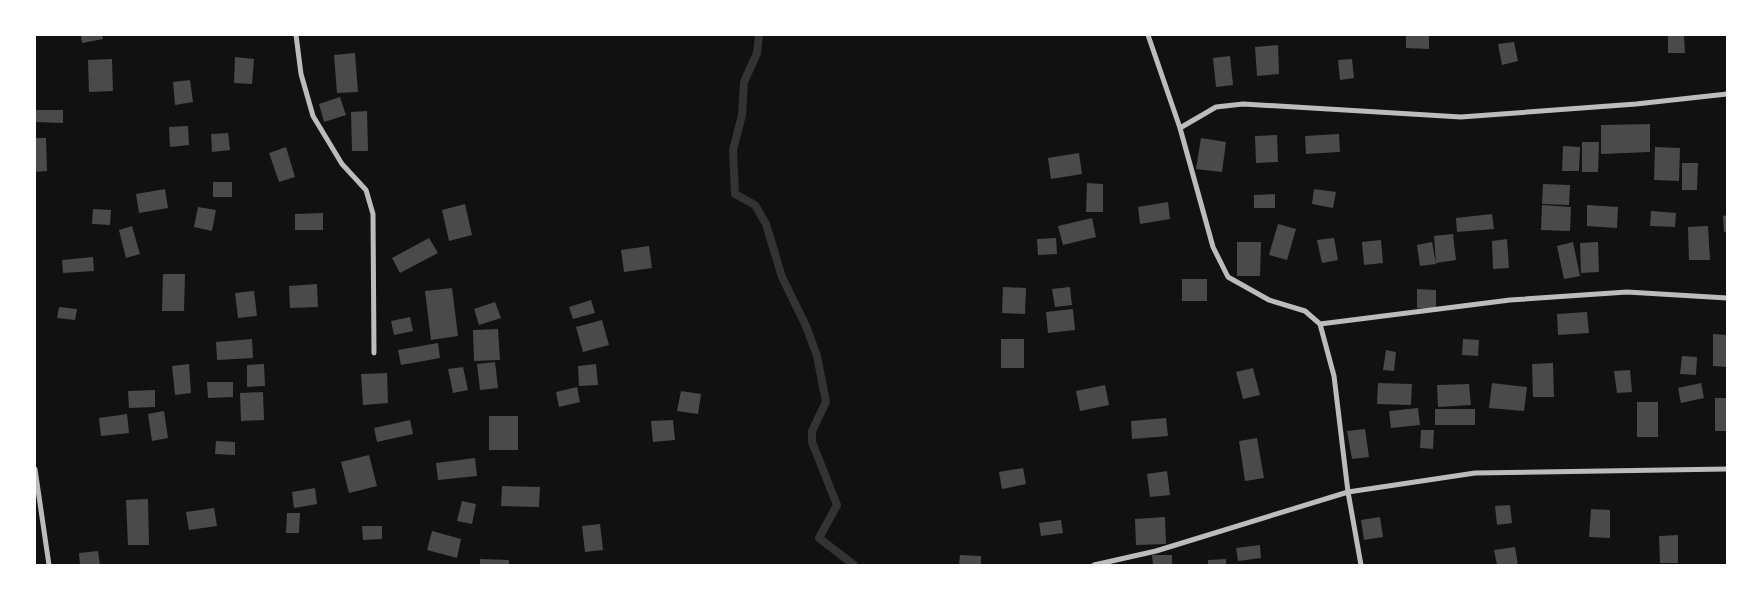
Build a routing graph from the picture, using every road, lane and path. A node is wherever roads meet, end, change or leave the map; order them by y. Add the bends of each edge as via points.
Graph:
1 (296, 35) edge
2 (1148, 35) edge
3 (1727, 94) edge
4 (1180, 128) junction
5 (1727, 298) edge
6 (1320, 324) junction
7 (374, 353) dead end
8 (35, 469) edge
9 (1727, 469) edge
10 (1348, 492) junction
11 (49, 565) edge
12 (1094, 565) edge
13 (1361, 565) edge

1 - 7 street via 301,74 313,116 342,164 366,190 373,214
2 - 4 street
3 - 4 street via 1462,117 1242,104 1216,107
4 - 6 street via 1212,247 1228,277 1269,300 1305,311
5 - 6 street via 1627,292 1510,300
6 - 10 street via 1334,376
8 - 11 street
9 - 10 street via 1475,473
10 - 12 street via 1156,551
10 - 13 street

